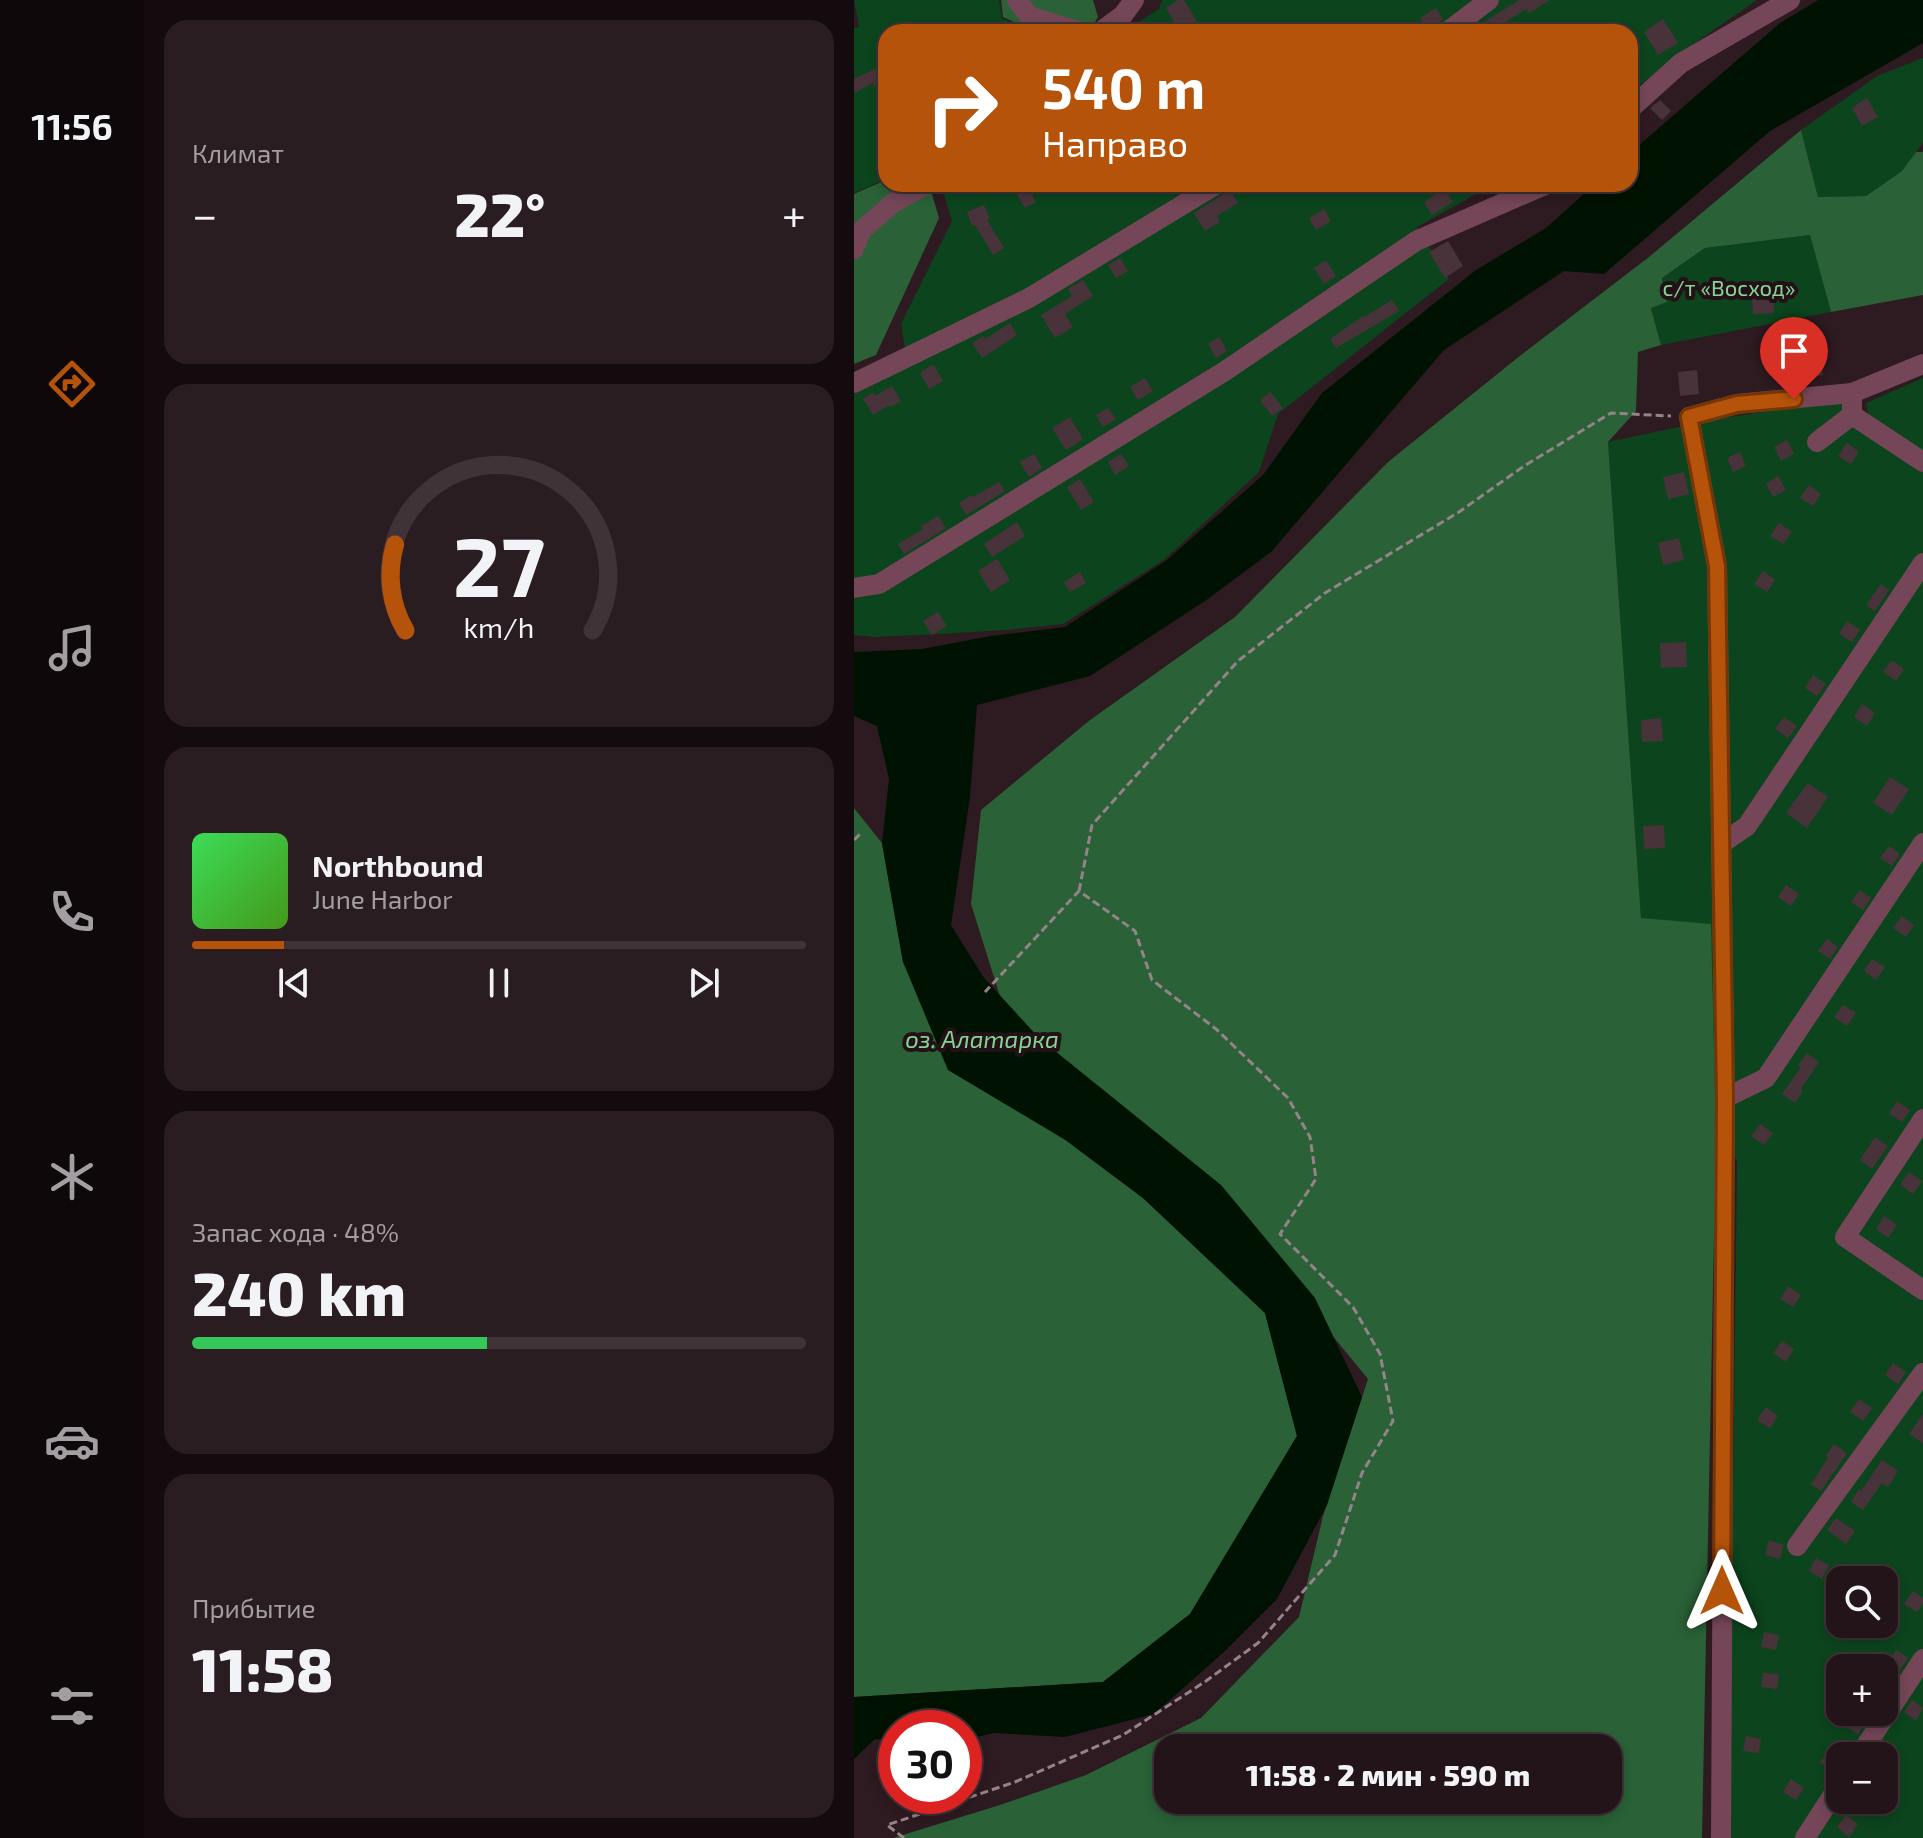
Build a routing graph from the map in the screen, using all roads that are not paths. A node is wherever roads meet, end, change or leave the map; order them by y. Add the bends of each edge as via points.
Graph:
1 (1017, 0) edge
2 (1134, 0) edge
3 (1489, 0) edge
4 (1790, 0) edge
5 (1055, 24) edge
6 (1111, 24) edge
7 (1458, 24) edge
8 (1638, 102) edge
9 (913, 192) edge
10 (1204, 192) edge
11 (1529, 192) edge
12 (854, 249) edge
13 (1923, 364) edge
14 (854, 383) edge
15 (1852, 393) junction
16 (1852, 415) junction
17 (1817, 442) dead end
18 (1923, 462) edge
19 (1923, 563) edge
20 (854, 588) edge
21 (1923, 843) edge
22 (1721, 844) junction
23 (1725, 1098) junction
24 (1923, 1119) edge
25 (1923, 1290) edge
26 (1923, 1373) edge
27 (1797, 1546) dead end
28 (1923, 1659) edge
29 (1868, 1742) edge
30 (1826, 1806) edge
31 (1721, 1838) edge
32 (1805, 1838) edge

1 - 5 street via 1029,16
2 - 6 street
3 - 7 street
4 - 8 street via 1681,63
9 - 12 street via 861,231
10 - 14 street via 1029,298
11 - 20 street via 1416,241 1212,379 879,584
13 - 15 street
15 - 16 street
15 - 22 street via 1737,404 1689,417 1717,566
16 - 17 street
16 - 18 street
19 - 22 street via 1747,826
21 - 23 street via 1766,1078
22 - 23 street
23 - 31 street
24 - 25 street via 1845,1237
26 - 27 street
28 - 29 street
30 - 32 street

